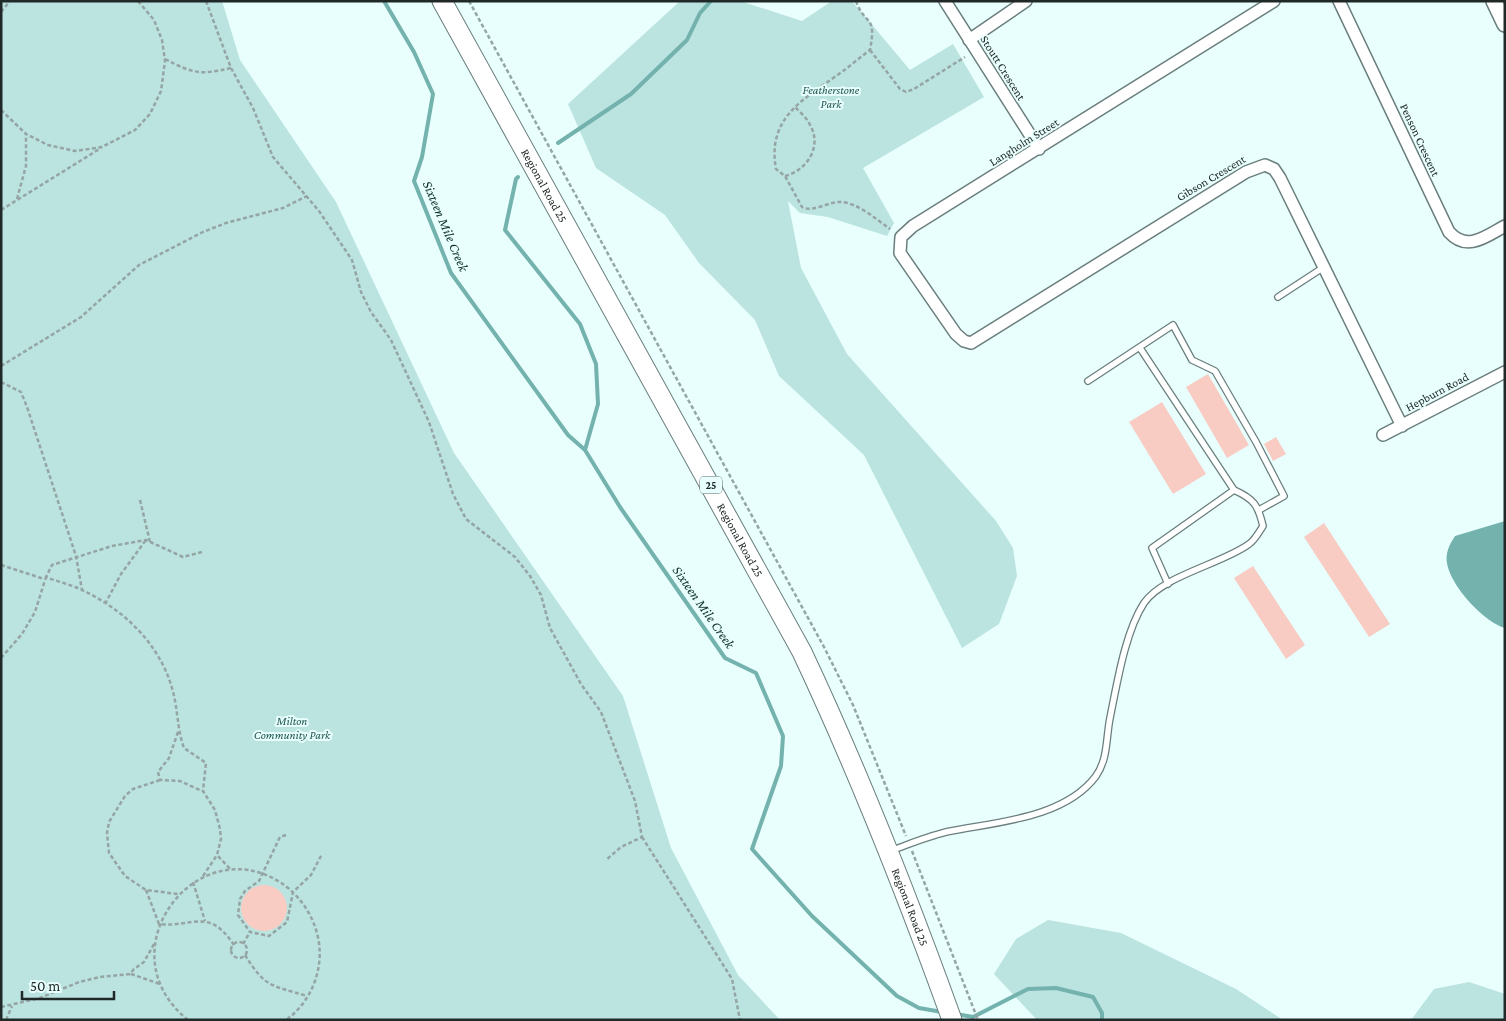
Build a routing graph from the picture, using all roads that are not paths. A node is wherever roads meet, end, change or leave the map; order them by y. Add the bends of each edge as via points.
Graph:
1 (442, 1) edge
2 (945, 1) edge
3 (1026, 1) edge
4 (1274, 1) edge
5 (1340, 1) edge
6 (1494, 1) edge
7 (1505, 24) edge
8 (969, 40) junction
9 (1038, 149) junction
10 (1505, 226) edge
11 (1324, 267) junction
12 (1278, 298) dead end
13 (971, 343) joint
14 (1140, 348) junction
15 (1505, 372) edge
16 (1088, 381) dead end
17 (1402, 426) junction
18 (1383, 435) dead end
19 (1234, 490) junction
20 (1259, 510) junction
21 (1168, 584) junction
22 (888, 852) junction
23 (952, 1020) edge

1 - 22 main road, Regional Road 25 / 25 via 802,652 830,710
2 - 8 street, Stoutt Crescent
3 - 8 street
4 - 9 street, Langholm Street
5 - 10 street, Penson Crescent via 1449,232 1464,243 1472,243
6 - 7 street
8 - 9 street, Stoutt Crescent
9 - 13 street, Langholm Street via 913,226 901,237 900,253 904,261 956,334
11 - 12 lane
11 - 13 street, Gibson Crescent via 1280,178 1274,169 1257,166
11 - 17 street, Gibson Crescent
14 - 16 lane
14 - 19 lane
14 - 20 lane via 1173,325 1192,360 1215,371 1284,496
15 - 17 street, Hepburn Road
17 - 18 street, Hepburn Road
19 - 20 lane via 1249,497
19 - 21 lane via 1152,548
20 - 21 lane via 1263,526 1250,544
21 - 22 lane via 1145,602 1137,618 1119,672 1106,751 1096,775 1081,790 1043,812 949,832
22 - 23 main road, Regional Road 25 / 25

